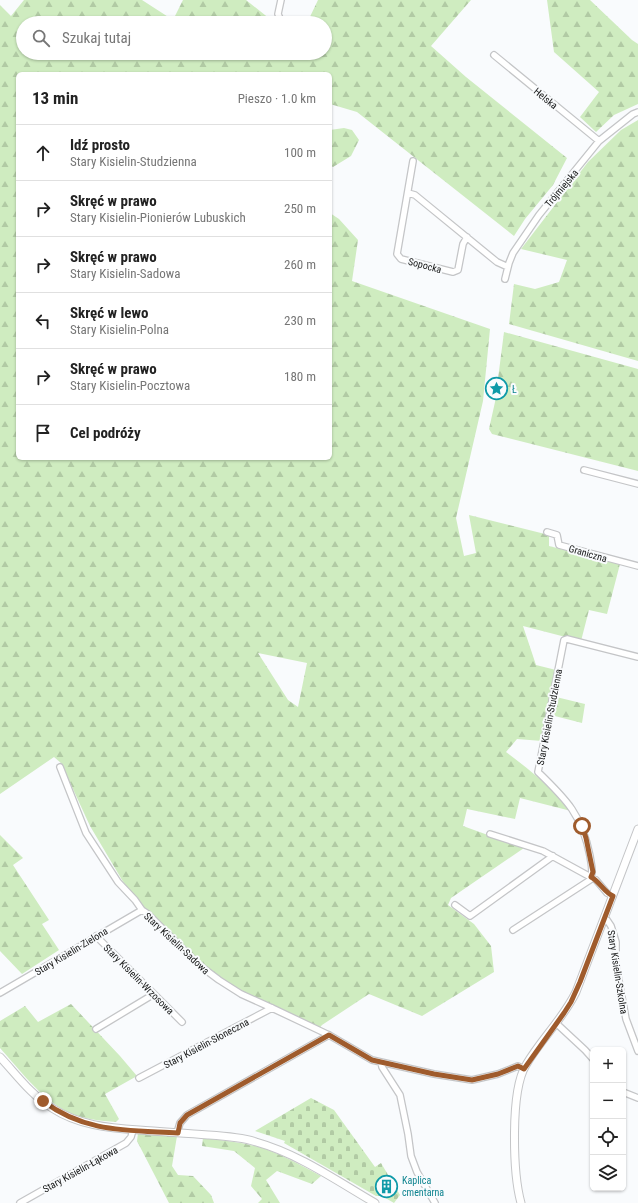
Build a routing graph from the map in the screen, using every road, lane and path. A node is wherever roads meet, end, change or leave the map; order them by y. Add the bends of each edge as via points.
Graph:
1 (281, 0) edge
2 (279, 16) edge
3 (494, 55) dead end
4 (638, 112) edge
5 (599, 141) junction
6 (413, 161) dead end
7 (408, 193) junction
8 (467, 238) junction
9 (508, 267) junction
10 (505, 279) dead end
11 (584, 470) dead end
12 (638, 484) edge
13 (547, 532) dead end
14 (638, 566) edge
15 (638, 657) edge
16 (60, 767) dead end
17 (638, 829) edge
18 (490, 834) dead end
19 (553, 856) junction
20 (591, 877) junction
21 (613, 896) junction
22 (455, 905) dead end
23 (142, 910) junction
24 (604, 919) junction
25 (513, 930) dead end
26 (96, 936) junction
27 (0, 993) edge
28 (152, 993) junction
29 (272, 1008) junction
30 (182, 1022) dead end
31 (556, 1024) junction
32 (96, 1029) dead end
33 (329, 1035) junction
34 (638, 1051) edge
35 (590, 1056) edge
36 (0, 1057) edge
37 (381, 1062) junction
38 (524, 1069) junction
39 (139, 1078) dead end
40 (626, 1093) edge
41 (638, 1098) edge
42 (133, 1130) junction
43 (178, 1133) junction
44 (20, 1203) edge
45 (375, 1203) edge
46 (435, 1203) edge
47 (521, 1203) edge

1 - 2 street
3 - 5 street, Helska
4 - 5 street, Trójmiejska
5 - 9 street, Trójmiejska via 539,215 515,249
6 - 7 street, Sopocka
7 - 8 street via 416,195
7 - 8 street, Sopocka via 397,254 401,259 453,272 458,270 463,244
8 - 9 street via 497,262
9 - 10 street, Trójmiejska
11 - 12 street
13 - 14 street, Graniczna via 557,535 559,545
15 - 20 street, Stary Kisielin-Studzienna via 564,640 538,772 567,802 582,826 593,872
16 - 23 street, Stary Kisielin-Sadowa via 86,833 118,882
17 - 21 street
18 - 19 street
19 - 20 street
19 - 22 street via 470,916
20 - 21 street
20 - 25 street
21 - 24 street
23 - 26 street, Stary Kisielin-Zielona
23 - 29 street, Stary Kisielin-Sadowa via 211,974 241,994
24 - 31 street via 576,992
24 - 34 street, Stary Kisielin-Szkolna via 612,926 626,1019
26 - 27 street, Stary Kisielin-Zielona
26 - 28 street, Stary Kisielin-Wrzosowa
28 - 30 street, Stary Kisielin-Wrzosowa
28 - 32 street
29 - 33 street, Stary Kisielin-Sadowa
29 - 39 street, Stary Kisielin-Słoneczna
31 - 35 street
31 - 38 street
33 - 37 street, Stary Kisielin-Sadowa via 372,1060
33 - 43 street via 187,1115 180,1123
36 - 42 street via 35,1094 61,1113 97,1127
37 - 38 street, Stary Kisielin-Sadowa via 472,1080 518,1066
37 - 46 street via 400,1096 410,1152 416,1169
38 - 47 street via 518,1091 515,1130 516,1175
40 - 41 street
42 - 43 street
42 - 44 street, Stary Kisielin-Łąkowa via 126,1143
43 - 45 street via 255,1141 299,1159

